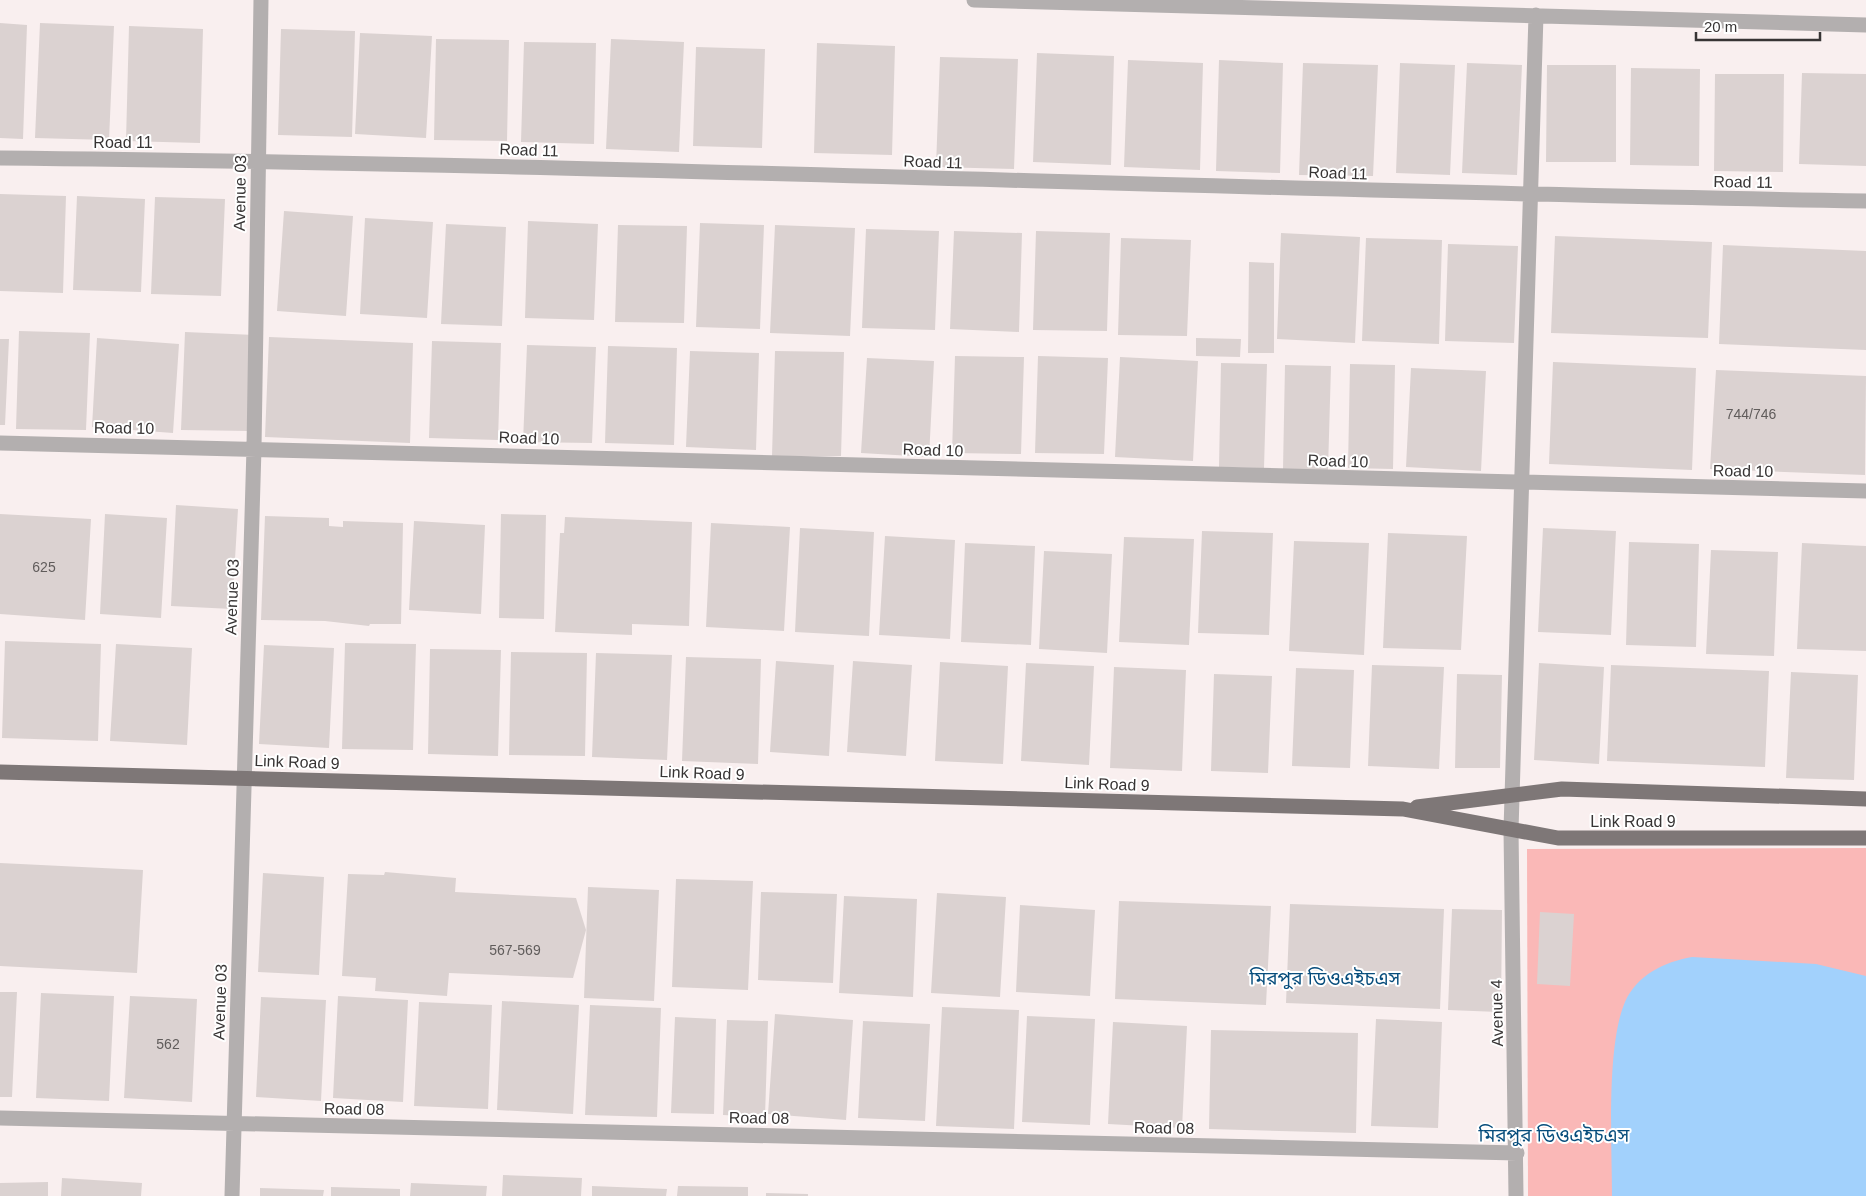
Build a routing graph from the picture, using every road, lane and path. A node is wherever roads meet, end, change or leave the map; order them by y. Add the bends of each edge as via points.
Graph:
1 (261, 0) edge
2 (974, 0) edge
3 (1536, 15) junction
4 (1866, 25) edge
5 (0, 158) edge
6 (258, 160) junction
7 (1530, 196) junction
8 (1866, 201) edge
9 (0, 443) edge
10 (254, 448) junction
11 (1521, 484) junction
12 (1866, 491) edge
13 (0, 772) edge
14 (244, 778) junction
15 (1512, 794) junction
16 (1866, 799) edge
17 (1403, 809) junction
18 (1511, 830) junction
19 (1866, 838) edge
20 (0, 1118) edge
21 (234, 1123) junction
22 (1517, 1153) junction
23 (232, 1196) edge
24 (1516, 1196) edge

1 - 6 street, Avenue 03
2 - 3 street
3 - 4 street
3 - 7 street, Avenue 4
5 - 6 street, Road 11
6 - 7 street, Road 11
6 - 10 street, Avenue 03
7 - 8 street, Road 11
7 - 11 street, Avenue 4
9 - 10 street, Road 10
10 - 11 street, Road 10
10 - 14 street, Avenue 03
11 - 12 street, Road 10
11 - 15 street, Avenue 4
13 - 14 main road, Link Road 9
14 - 17 main road, Link Road 9
14 - 21 street, Avenue 03
15 - 16 main road, Link Road 9 via 1562,789
15 - 17 main road, Link Road 9
15 - 18 street, Avenue 4
17 - 18 main road, Link Road 9
18 - 19 main road, Link Road 9 via 1558,838
18 - 22 street, Avenue 4
20 - 21 street, Road 08
21 - 22 street, Road 08
21 - 23 street, Avenue 03
22 - 24 street, Avenue 4

